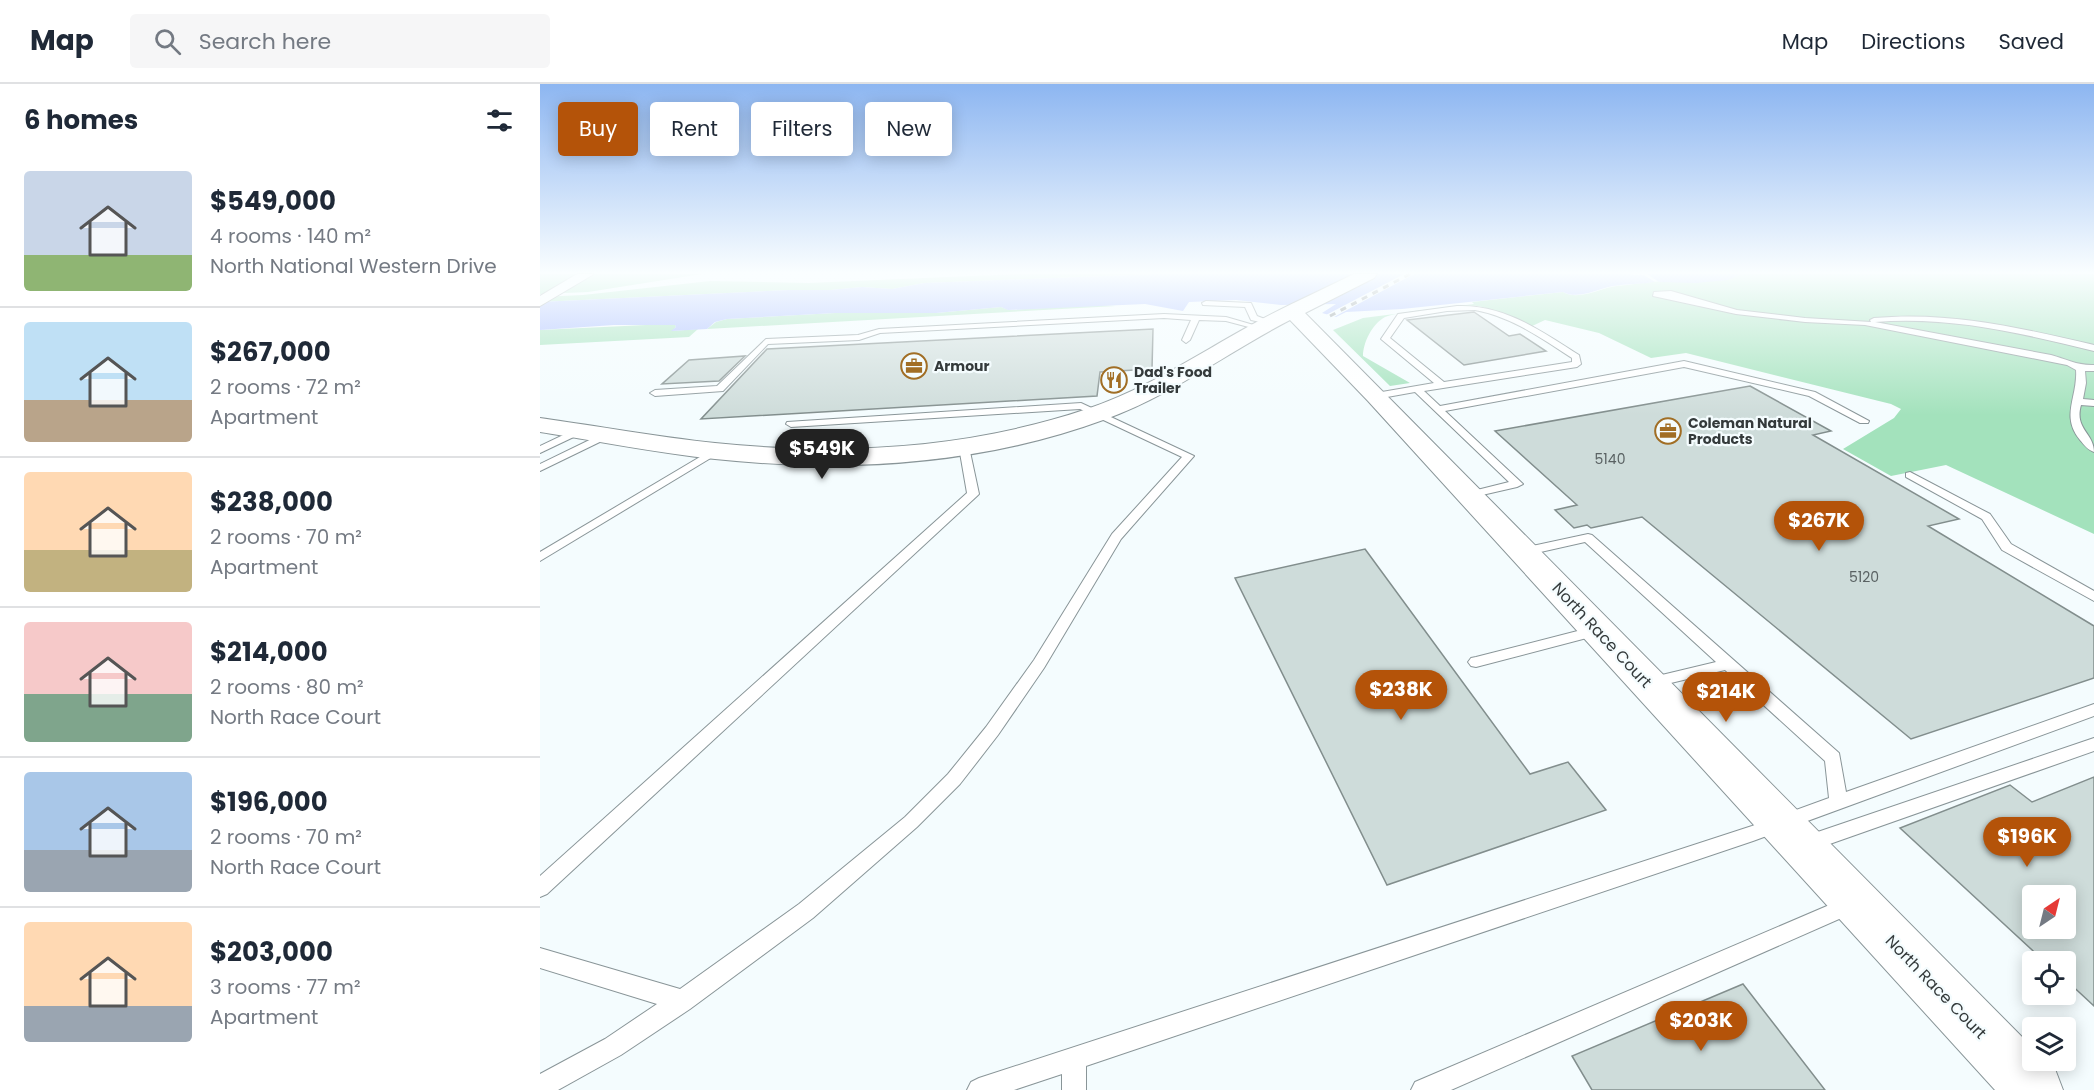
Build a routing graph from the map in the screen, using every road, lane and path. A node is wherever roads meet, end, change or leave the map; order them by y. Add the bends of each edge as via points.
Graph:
1 (1070, 321) edge
2 (1195, 321) edge
3 (1239, 321) edge
4 (1259, 321) edge
5 (1274, 321) edge
6 (1310, 321) edge
7 (1398, 321) edge
8 (1514, 321) edge
9 (1823, 321) edge
10 (1875, 321) edge
11 (1963, 321) edge
12 (1865, 323) junction
13 (1266, 325) junction
14 (1186, 340) dead end
15 (2094, 348) edge
16 (2094, 368) edge
17 (2080, 369) junction
18 (1442, 385) junction
19 (1417, 389) junction
20 (655, 393) dead end
21 (1376, 396) junction
22 (2077, 402) junction
23 (2094, 403) edge
24 (1438, 409) junction
25 (1097, 414) junction
26 (1864, 421) dead end
27 (791, 424) dead end
28 (540, 425) edge
29 (578, 431) junction
30 (606, 435) junction
31 (2082, 437) junction
32 (2094, 440) edge
33 (964, 447) junction
34 (2094, 449) edge
35 (540, 450) edge
36 (715, 451) junction
37 (540, 468) edge
38 (1910, 475) dead end
39 (1469, 495) junction
40 (1522, 552) junction
41 (540, 556) edge
42 (2094, 597) edge
43 (1597, 631) junction
44 (1476, 662) dead end
45 (1728, 664) junction
46 (1648, 684) junction
47 (2094, 710) edge
48 (2094, 744) edge
49 (1839, 803) junction
50 (1791, 835) junction
51 (540, 888) edge
52 (1856, 903) junction
53 (540, 958) edge
54 (682, 1001) junction
55 (1074, 1058) junction
56 (540, 1087) edge
57 (979, 1090) edge
58 (1074, 1090) edge
59 (1423, 1090) edge
60 (2034, 1090) edge

1 - 20 lane via 879,331 859,337 766,342 720,389
2 - 14 lane
3 - 13 lane
4 - 13 lane
5 - 13 street
6 - 21 street, North Race Court
7 - 18 lane via 1385,339
8 - 18 lane via 1576,357 1577,364
9 - 12 lane
10 - 12 lane
11 - 15 lane
12 - 17 lane via 2028,353
13 - 25 street via 1207,361
16 - 17 lane
17 - 22 lane via 2082,392
18 - 19 lane
19 - 21 lane
19 - 24 lane
21 - 39 street, North Race Court
22 - 23 lane
22 - 31 lane via 2073,413
24 - 26 lane via 1684,364 1812,394
24 - 39 lane via 1517,484
25 - 27 lane via 1082,406
25 - 33 street
25 - 54 lane via 1189,456 1116,537 1039,664 954,779 911,822 806,911
28 - 29 street
29 - 30 street
29 - 35 lane
30 - 36 street
30 - 37 lane
31 - 32 lane
31 - 34 lane
33 - 36 street via 849,458
33 - 51 lane via 972,494
36 - 41 lane
38 - 42 lane via 1986,517 2006,547
39 - 40 street, North Race Court
40 - 43 street, North Race Court
40 - 45 lane via 1588,538
43 - 44 lane
43 - 46 street, North Race Court
45 - 46 lane
45 - 49 lane via 1833,758
46 - 50 street, North Race Court
47 - 49 lane
48 - 50 lane
49 - 50 lane
50 - 52 street, North Race Court
50 - 55 lane
52 - 59 lane
52 - 60 street, North Race Court
53 - 54 lane
54 - 56 lane via 613,1047
55 - 57 lane
55 - 58 lane

